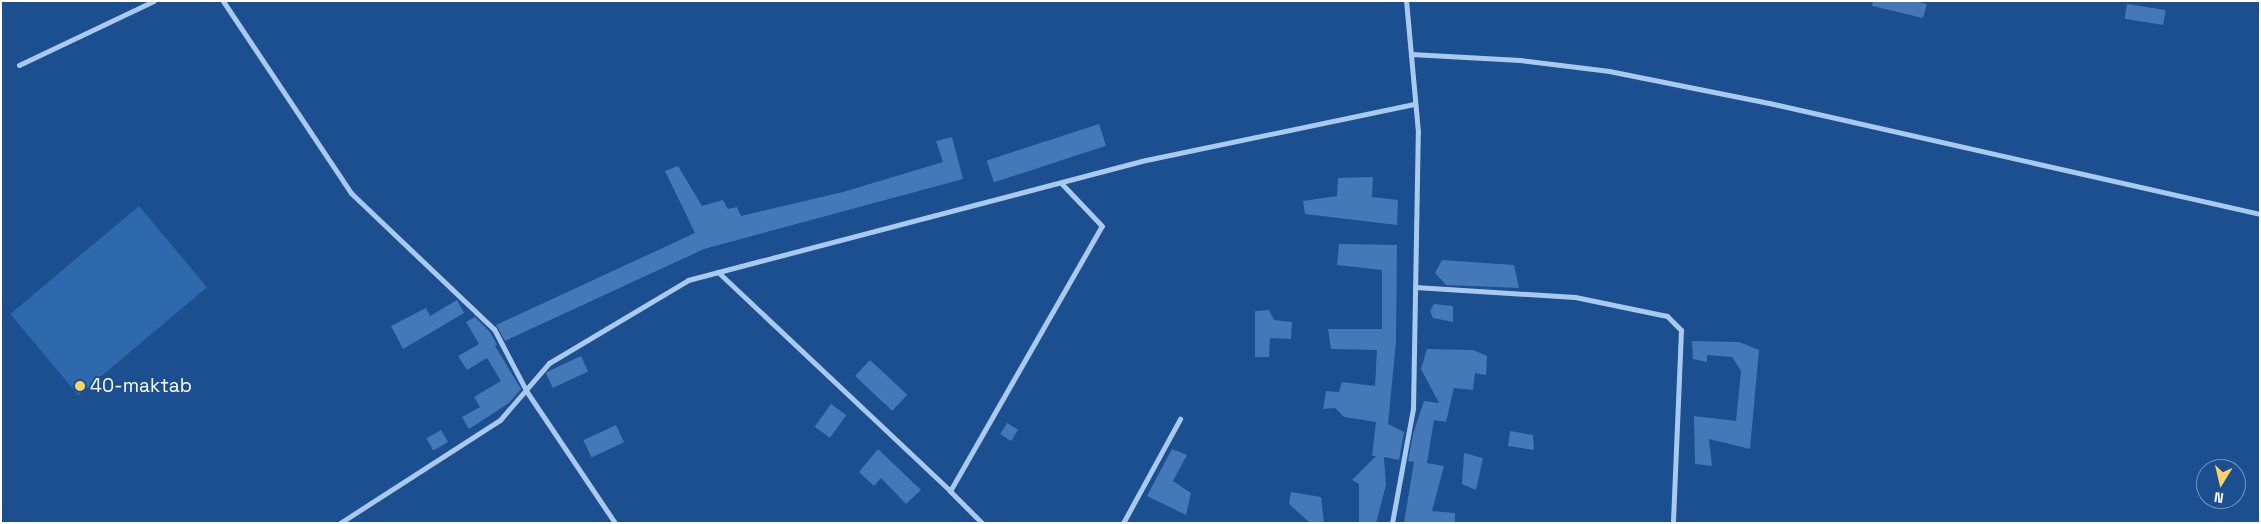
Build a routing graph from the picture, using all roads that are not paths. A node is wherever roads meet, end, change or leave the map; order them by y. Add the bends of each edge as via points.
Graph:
1 (154, 1) edge
2 (223, 1) edge
3 (1406, 1) edge
4 (1411, 54) junction
5 (19, 65) dead end
6 (1415, 104) junction
7 (1061, 183) junction
8 (2260, 214) edge
9 (718, 272) junction
10 (1415, 287) junction
11 (527, 392) junction
12 (1180, 419) dead end
13 (950, 492) junction
14 (340, 523) edge
15 (614, 523) edge
16 (982, 523) edge
17 (1123, 523) edge
18 (1392, 523) edge
19 (1673, 523) edge

1 - 5 street
2 - 11 street via 351,193 494,329
3 - 4 street
4 - 6 street
4 - 8 street via 1520,60 1609,72 1769,103
6 - 7 street via 1146,160
6 - 10 street via 1418,132
7 - 9 street
7 - 13 street via 1102,226
9 - 11 street via 688,280 549,363
9 - 13 street
10 - 18 street via 1412,409
10 - 19 street via 1575,297 1667,316 1681,330
11 - 14 street via 500,420
11 - 15 street
12 - 17 street
13 - 16 street

